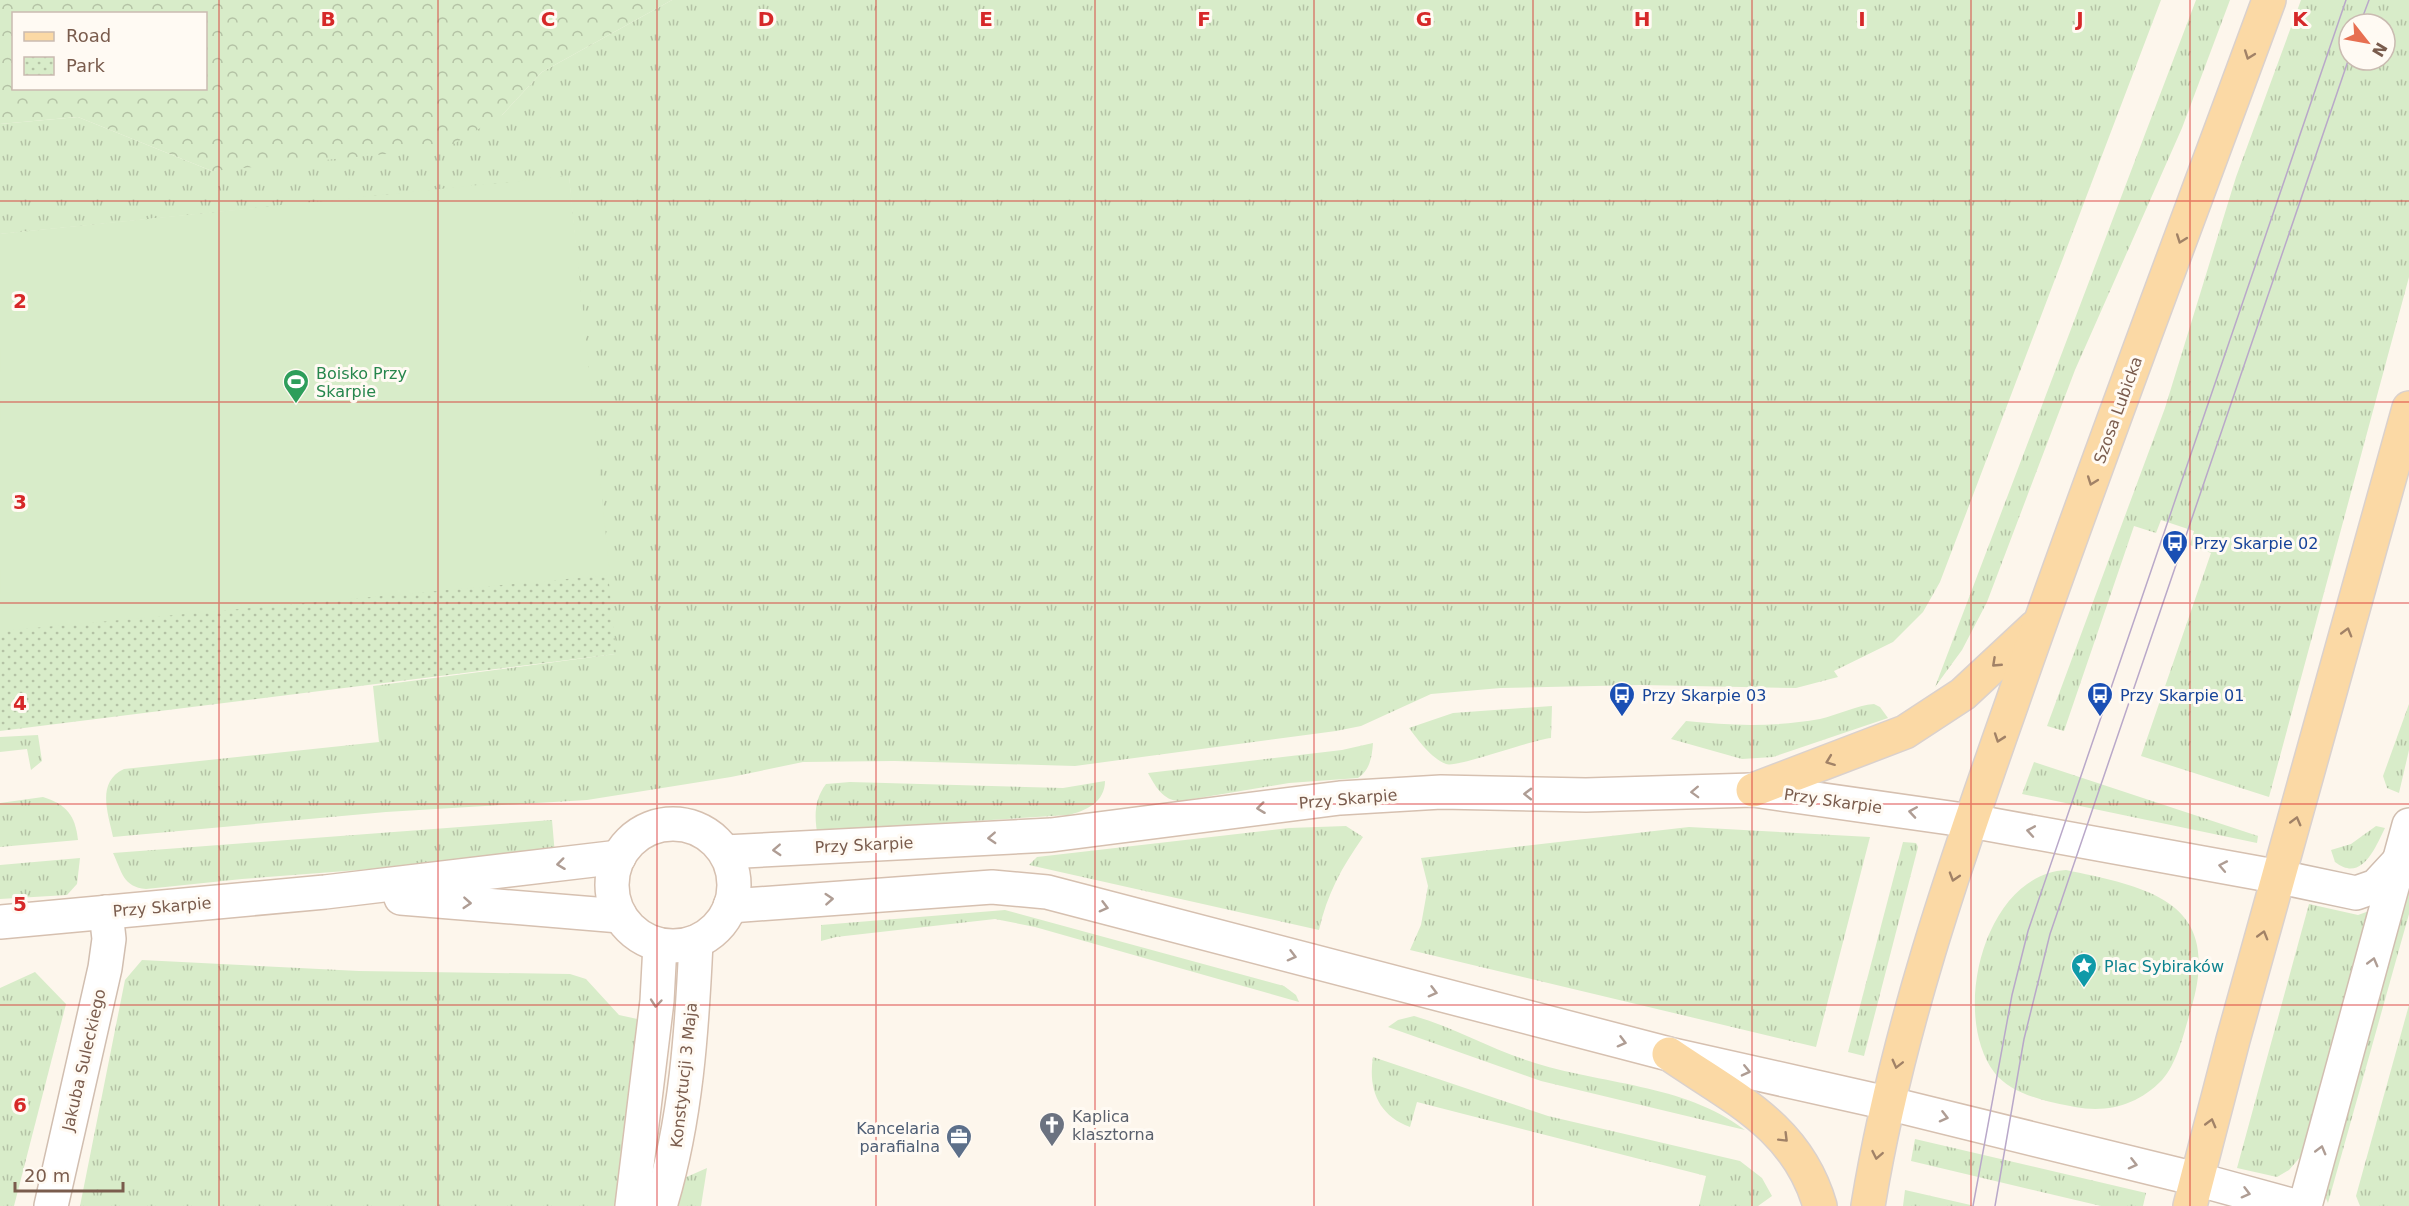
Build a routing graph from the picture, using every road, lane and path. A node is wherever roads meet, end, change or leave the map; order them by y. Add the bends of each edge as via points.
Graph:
1 (2269, 0) edge
2 (2409, 408) edge
3 (2039, 624) junction
4 (1753, 790) junction
5 (1971, 821) junction
6 (2409, 825) edge
7 (725, 852) junction
8 (619, 857) junction
9 (2401, 859) junction
10 (2280, 877) junction
11 (325, 892) junction
12 (771, 904) junction
13 (730, 906) junction
14 (106, 912) junction
15 (620, 916) junction
16 (0, 922) edge
17 (696, 942) junction
18 (660, 945) junction
19 (693, 987) junction
20 (1669, 1054) junction
21 (1887, 1103) junction
22 (2193, 1192) edge
23 (51, 1206) edge
24 (632, 1206) edge
25 (660, 1206) edge
26 (1820, 1206) edge
27 (1868, 1206) edge
28 (2295, 1206) edge
29 (2305, 1206) edge

1 -> 3 main road, Szosa Lubicka
10 -> 2 main road
3 -> 4 main road via 1963,694 1905,732
3 -> 5 main road, Szosa Lubicka
5 -> 4 street, Przy Skarpie
4 -> 7 street, Przy Skarpie via 1586,795 1441,792 1340,798 1051,835
10 -> 5 street
5 -> 21 main road
6 - 9 street
7 - 8 street via 701,831 670,824 640,833 627,843
7 - 13 street via 733,879
8 -> 11 street, Przy Skarpie
8 - 15 street via 611,886
9 - 10 street via 2376,886 2356,893
29 -> 9 street
22 -> 10 main road
11 - 14 street, Przy Skarpie
11 -> 15 street, Przy Skarpie
12 - 13 street
12 - 19 street via 710,959
12 -> 20 street via 992,887 1047,892
13 - 17 street via 717,928
14 - 16 street, Przy Skarpie
14 - 23 street, Jakuba Suleckiego via 109,939 105,968
15 - 18 street via 637,934
17 - 18 street
17 - 19 street, Konstytucji 3 Maja
18 -> 24 street
19 - 25 street, Konstytucji 3 Maja via 676,1155
20 -> 21 street
20 -> 26 main road via 1785,1139 1802,1161
21 -> 22 street
21 -> 27 main road
22 -> 28 street

